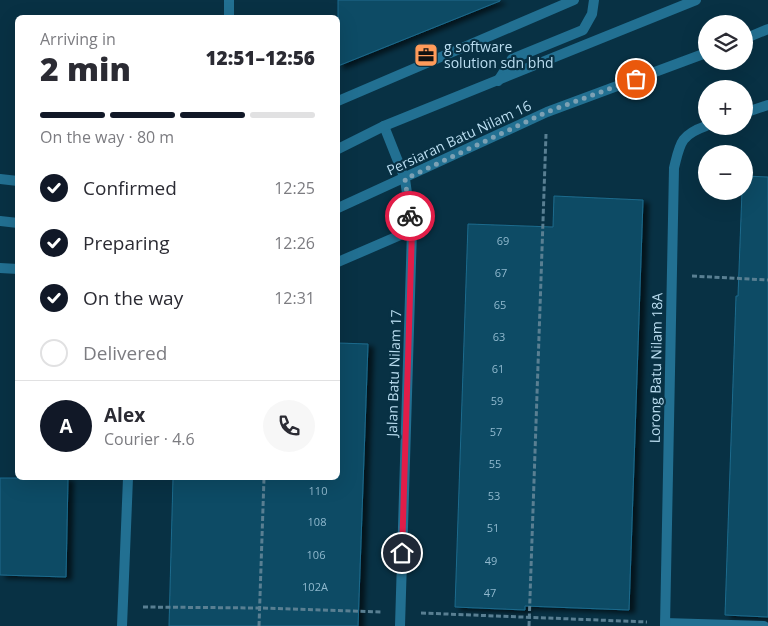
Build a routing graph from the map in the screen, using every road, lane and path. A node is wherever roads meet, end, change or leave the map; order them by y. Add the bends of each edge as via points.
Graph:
1 (229, 0) edge
2 (574, 0) edge
3 (594, 0) edge
4 (696, 0) edge
5 (229, 15) edge
6 (768, 29) edge
7 (753, 35) edge
8 (698, 56) edge
9 (498, 81) junction
10 (340, 100) edge
11 (768, 105) edge
12 (753, 110) edge
13 (547, 112) junction
14 (384, 126) junction
15 (698, 129) edge
16 (340, 148) edge
17 (0, 179) edge
18 (405, 179) junction
19 (15, 182) edge
20 (340, 207) edge
21 (0, 221) edge
22 (15, 223) edge
23 (412, 230) junction
24 (340, 261) edge
25 (0, 268) edge
26 (15, 269) edge
27 (672, 275) junction
28 (768, 280) edge
29 (128, 480) edge
30 (264, 480) edge
31 (665, 624) edge
32 (122, 626) edge
33 (259, 626) edge
34 (400, 626) edge
35 (529, 626) edge
36 (764, 626) edge

1 - 5 street
2 - 10 street
3 - 9 street via 592,14 583,30 512,59
4 - 9 street
6 - 7 street
8 - 13 street, Persiaran Batu Nilam 16
9 - 14 street
11 - 12 street
13 - 18 street, Persiaran Batu Nilam 16
13 - 35 path
14 - 16 street
14 - 18 street, Jalan Batu Nilam 17
15 - 27 street, Lorong Batu Nilam 18A via 681,142 674,168
17 - 19 street
18 - 20 street, Persiaran Batu Nilam 16
18 - 23 street, Jalan Batu Nilam 17
21 - 22 street
23 - 24 street
23 - 34 street, Jalan Batu Nilam 17
25 - 26 street
27 - 28 path
27 - 31 street, Lorong Batu Nilam 18A
29 - 32 street
30 - 33 path
31 - 36 street

